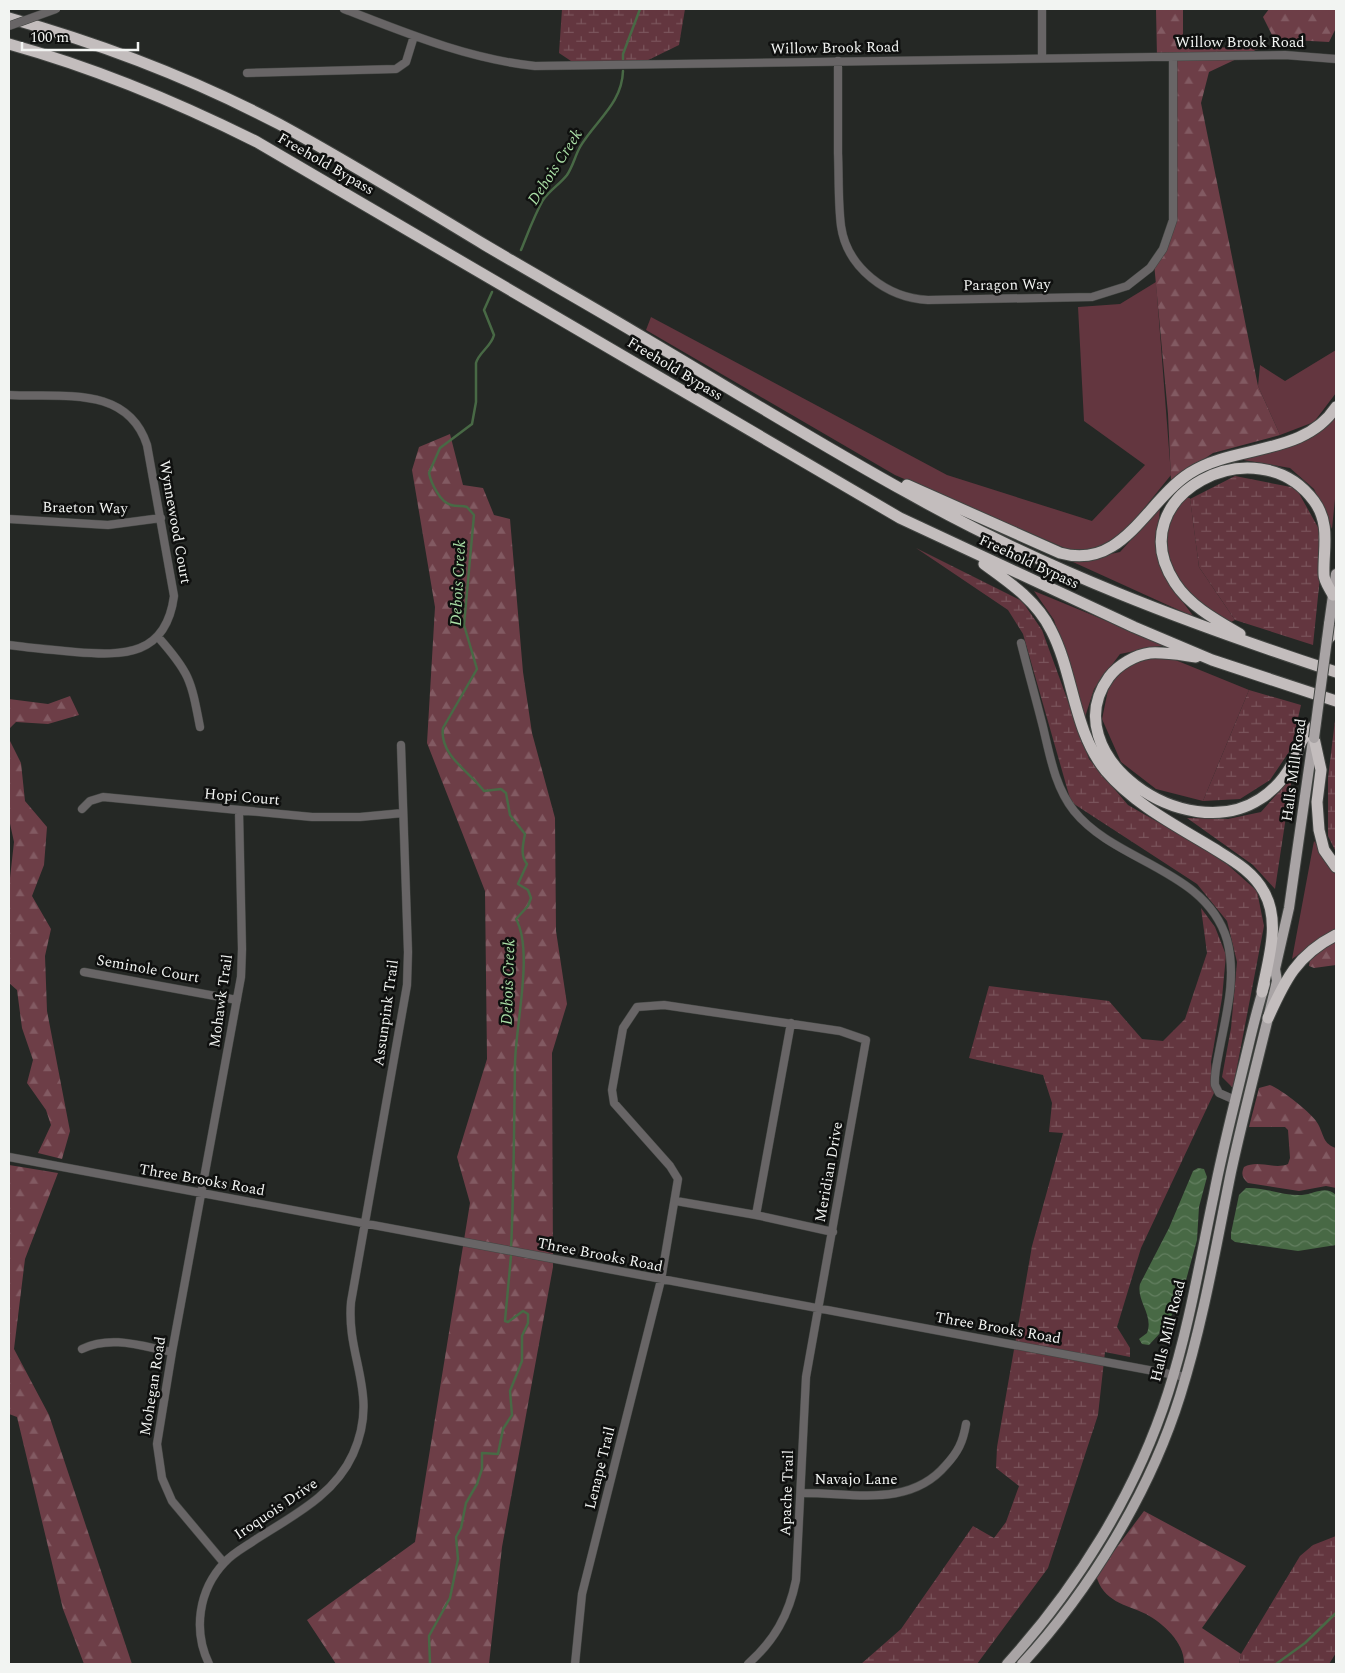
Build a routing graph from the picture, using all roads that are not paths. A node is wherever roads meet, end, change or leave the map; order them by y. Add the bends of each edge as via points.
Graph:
1 (56, 9) edge
2 (344, 9) edge
3 (1042, 9) edge
4 (9, 18) edge
5 (9, 26) edge
6 (414, 36) junction
7 (9, 44) edge
8 (1042, 57) junction
9 (1173, 57) junction
10 (1336, 59) edge
11 (838, 61) junction
12 (247, 73) dead end
13 (9, 395) edge
14 (1336, 407) edge
15 (844, 457) junction
16 (161, 518) junction
17 (9, 519) edge
18 (958, 546) junction
19 (1336, 574) edge
20 (1333, 595) junction
21 (1333, 627) edge
22 (158, 637) junction
23 (1327, 640) joint
24 (1021, 643) dead end
25 (9, 646) edge
26 (1270, 650) junction
27 (1212, 660) junction
28 (1336, 672) edge
29 (1336, 701) edge
30 (1315, 725) joint
31 (200, 727) dead end
32 (1309, 738) junction
33 (401, 745) dead end
34 (82, 809) dead end
35 (239, 811) junction
36 (403, 813) junction
37 (1336, 867) edge
38 (1336, 935) edge
39 (1275, 969) junction
40 (84, 972) dead end
41 (1262, 992) junction
42 (237, 1000) junction
43 (1268, 1018) junction
44 (791, 1023) junction
45 (1235, 1100) junction
46 (9, 1157) edge
47 (202, 1194) junction
48 (676, 1201) junction
49 (756, 1215) junction
50 (365, 1224) junction
51 (833, 1232) junction
52 (1197, 1279) junction
53 (661, 1280) junction
54 (818, 1308) junction
55 (1198, 1327) junction
56 (82, 1349) dead end
57 (172, 1352) junction
58 (1174, 1375) junction
59 (1186, 1377) junction
60 (966, 1424) dead end
61 (801, 1493) junction
62 (224, 1563) junction
63 (209, 1664) edge
64 (575, 1664) edge
65 (748, 1664) edge
66 (1006, 1664) edge
67 (1022, 1664) edge

1 - 5 street, bridge
2 - 6 street, Willow Brook Road
3 - 8 street
4 - 15 highway, Freehold Bypass via 160,69 279,124
6 - 11 street, Willow Brook Road via 481,57 535,66
6 - 12 street via 406,62 396,70
7 - 18 highway, Freehold Bypass via 130,84 258,142 860,496
8 - 9 street, Willow Brook Road
8 - 11 street, Willow Brook Road
9 - 10 street, Willow Brook Road via 1297,54
9 - 11 street, Paragon Way via 1173,220 1163,249 1150,268 1127,286 1092,297 928,300 907,297 879,284 857,262 846,242 841,227 839,192
13 - 16 street, Wynnewood Court via 92,398 113,404 128,413 144,436
14 - 15 highway via 1317,427 1292,440 1192,471 1173,486 1123,540 1107,550 1087,556 1069,556 1051,550
15 - 26 highway, Freehold Bypass via 914,497 1064,570
16 - 17 street, Braeton Way via 108,525
16 - 22 street, Wynnewood Court via 174,596 170,614
18 - 27 highway, Freehold Bypass
18 - 41 highway via 1029,599 1044,616 1057,643 1092,749 1117,784 1138,801 1245,869 1262,888 1271,910 1272,928
19 - 20 main road
20 - 21 main road
20 - 26 highway via 1324,576 1324,521 1315,502 1300,487 1267,471 1242,468 1219,472 1188,488 1174,502 1164,527 1162,547 1168,572 1180,590 1203,611
21 - 23 highway
22 - 25 street via 139,649 115,655
22 - 31 street via 189,677
23 - 30 main road, Halls Mill Road, bridge
24 - 45 street via 1052,763 1070,805 1100,834 1192,890 1220,925 1229,951 1232,980 1215,1085 1219,1093
26 - 28 highway, Freehold Bypass
27 - 29 highway, Freehold Bypass
27 - 32 highway via 1164,653 1144,654 1125,662 1106,682 1097,704 1098,730 1110,758 1129,780 1177,809 1204,814 1227,812 1252,804 1272,790
30 - 32 highway
32 - 37 highway via 1321,770 1317,802 1319,830 1324,850
32 - 39 main road, Halls Mill Road via 1289,908
33 - 36 street, Assunpink Trail
34 - 35 street, Hopi Court via 90,801 103,797
35 - 36 street, Hopi Court via 336,818
35 - 42 street, Mohawk Trail via 242,949
36 - 50 street, Assunpink Trail via 407,985
38 - 43 highway via 1318,944 1297,964 1279,992
39 - 41 main road, Halls Mill Road via 1267,978
39 - 43 main road, Halls Mill Road via 1277,981
40 - 42 street, Seminole Court
41 - 45 main road, Halls Mill Road
42 - 47 street, Mohawk Trail
43 - 55 main road, Halls Mill Road
44 - 48 street, Lenape Trail via 664,1005 637,1007 623,1028 612,1090 614,1103 670,1166 678,1179
44 - 49 street
44 - 51 street, Meridian Drive via 840,1031 866,1040
45 - 52 main road, Halls Mill Road
46 - 47 street, Three Brooks Road
47 - 50 street, Three Brooks Road
47 - 57 street, Mohegan Road
48 - 49 street
48 - 53 street, Lenape Trail
49 - 51 street
50 - 53 street, Three Brooks Road
50 - 62 street, Iroquois Drive via 350,1316 365,1400 354,1453 344,1472 322,1496
51 - 54 street, Meridian Drive
52 - 55 main road via 1200,1286 1195,1322
52 - 58 main road, Halls Mill Road
53 - 54 street, Three Brooks Road
53 - 64 street, Lenape Trail via 582,1594
54 - 58 street, Three Brooks Road
54 - 61 street, Apache Trail via 805,1390
55 - 59 main road, Halls Mill Road
56 - 57 street via 95,1342 110,1341
57 - 62 street, Mohegan Road via 157,1444 162,1478 180,1512
58 - 59 street, Three Brooks Road
58 - 66 main road, Halls Mill Road via 1149,1446 1116,1511 1067,1589
59 - 67 main road, Halls Mill Road via 1160,1450 1126,1518 1072,1603
60 - 61 street, Navajo Lane via 957,1453 936,1476 916,1489 887,1495
61 - 65 street, Apache Trail via 794,1592 776,1634
62 - 63 street, Iroquois Drive via 206,1593 200,1615 200,1636

